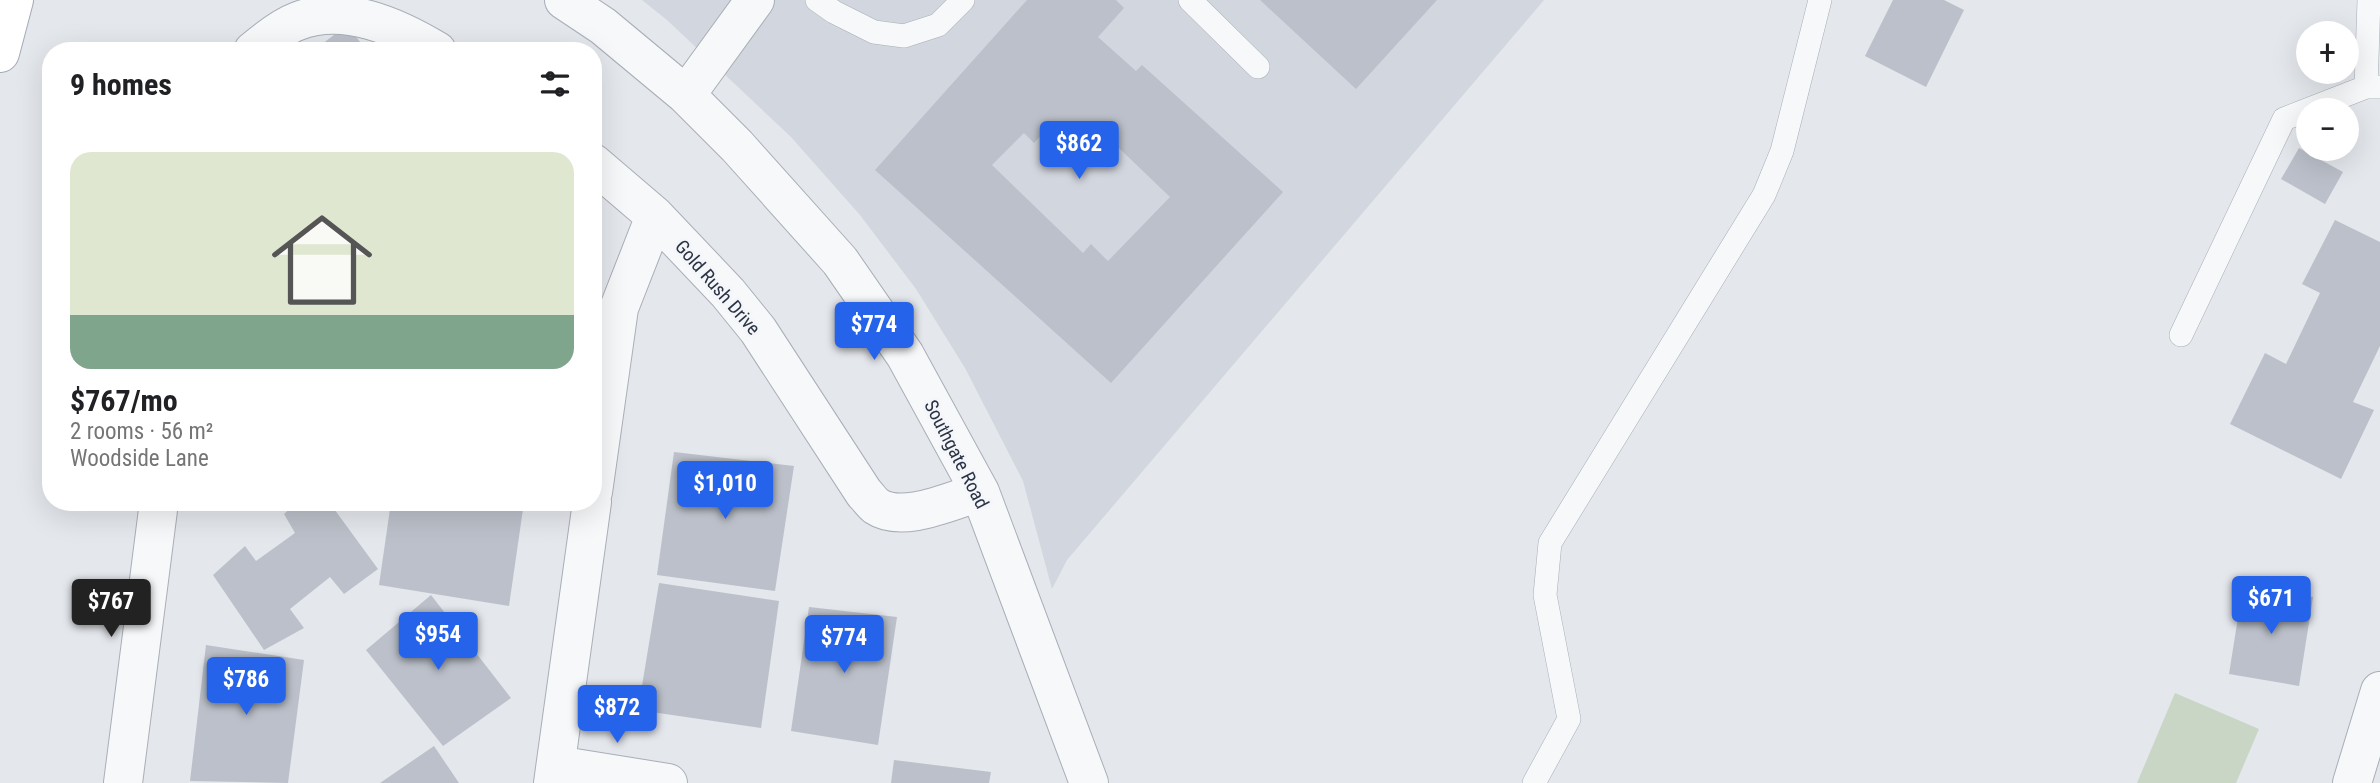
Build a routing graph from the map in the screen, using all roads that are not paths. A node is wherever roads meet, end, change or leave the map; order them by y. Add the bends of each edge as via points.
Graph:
1 (564, 0) edge
2 (755, 0) edge
3 (817, 0) edge
4 (963, 0) edge
5 (1190, 0) edge
6 (1820, 0) edge
7 (2370, 0) edge
8 (264, 42) edge
9 (422, 42) edge
10 (1258, 67) dead end
11 (2373, 87) edge
12 (686, 94) junction
13 (602, 171) edge
14 (655, 216) junction
15 (2181, 335) dead end
16 (602, 426) edge
17 (980, 492) junction
18 (158, 511) edge
19 (591, 511) edge
20 (2380, 691) edge
21 (554, 774) edge
22 (122, 783) edge
23 (668, 783) edge
24 (1089, 783) edge
25 (1534, 783) edge
26 (2352, 783) edge

1 - 12 street, Southgate Road
2 - 12 street
3 - 4 lane via 874,32 904,36 938,25
5 - 10 lane
6 - 25 lane via 1782,151 1764,195 1550,543 1545,595 1569,719
7 - 11 lane
8 - 9 street via 299,20 330,15 366,18
11 - 15 lane via 2284,118
12 - 17 street, Southgate Road via 840,261 905,355
13 - 14 street
14 - 16 street, Gold Rush Drive via 618,308
14 - 17 street, Gold Rush Drive via 758,330 864,494 877,506 897,513 918,511
17 - 24 street, Southgate Road
18 - 22 street
19 - 21 street
20 - 26 street
21 - 23 street

